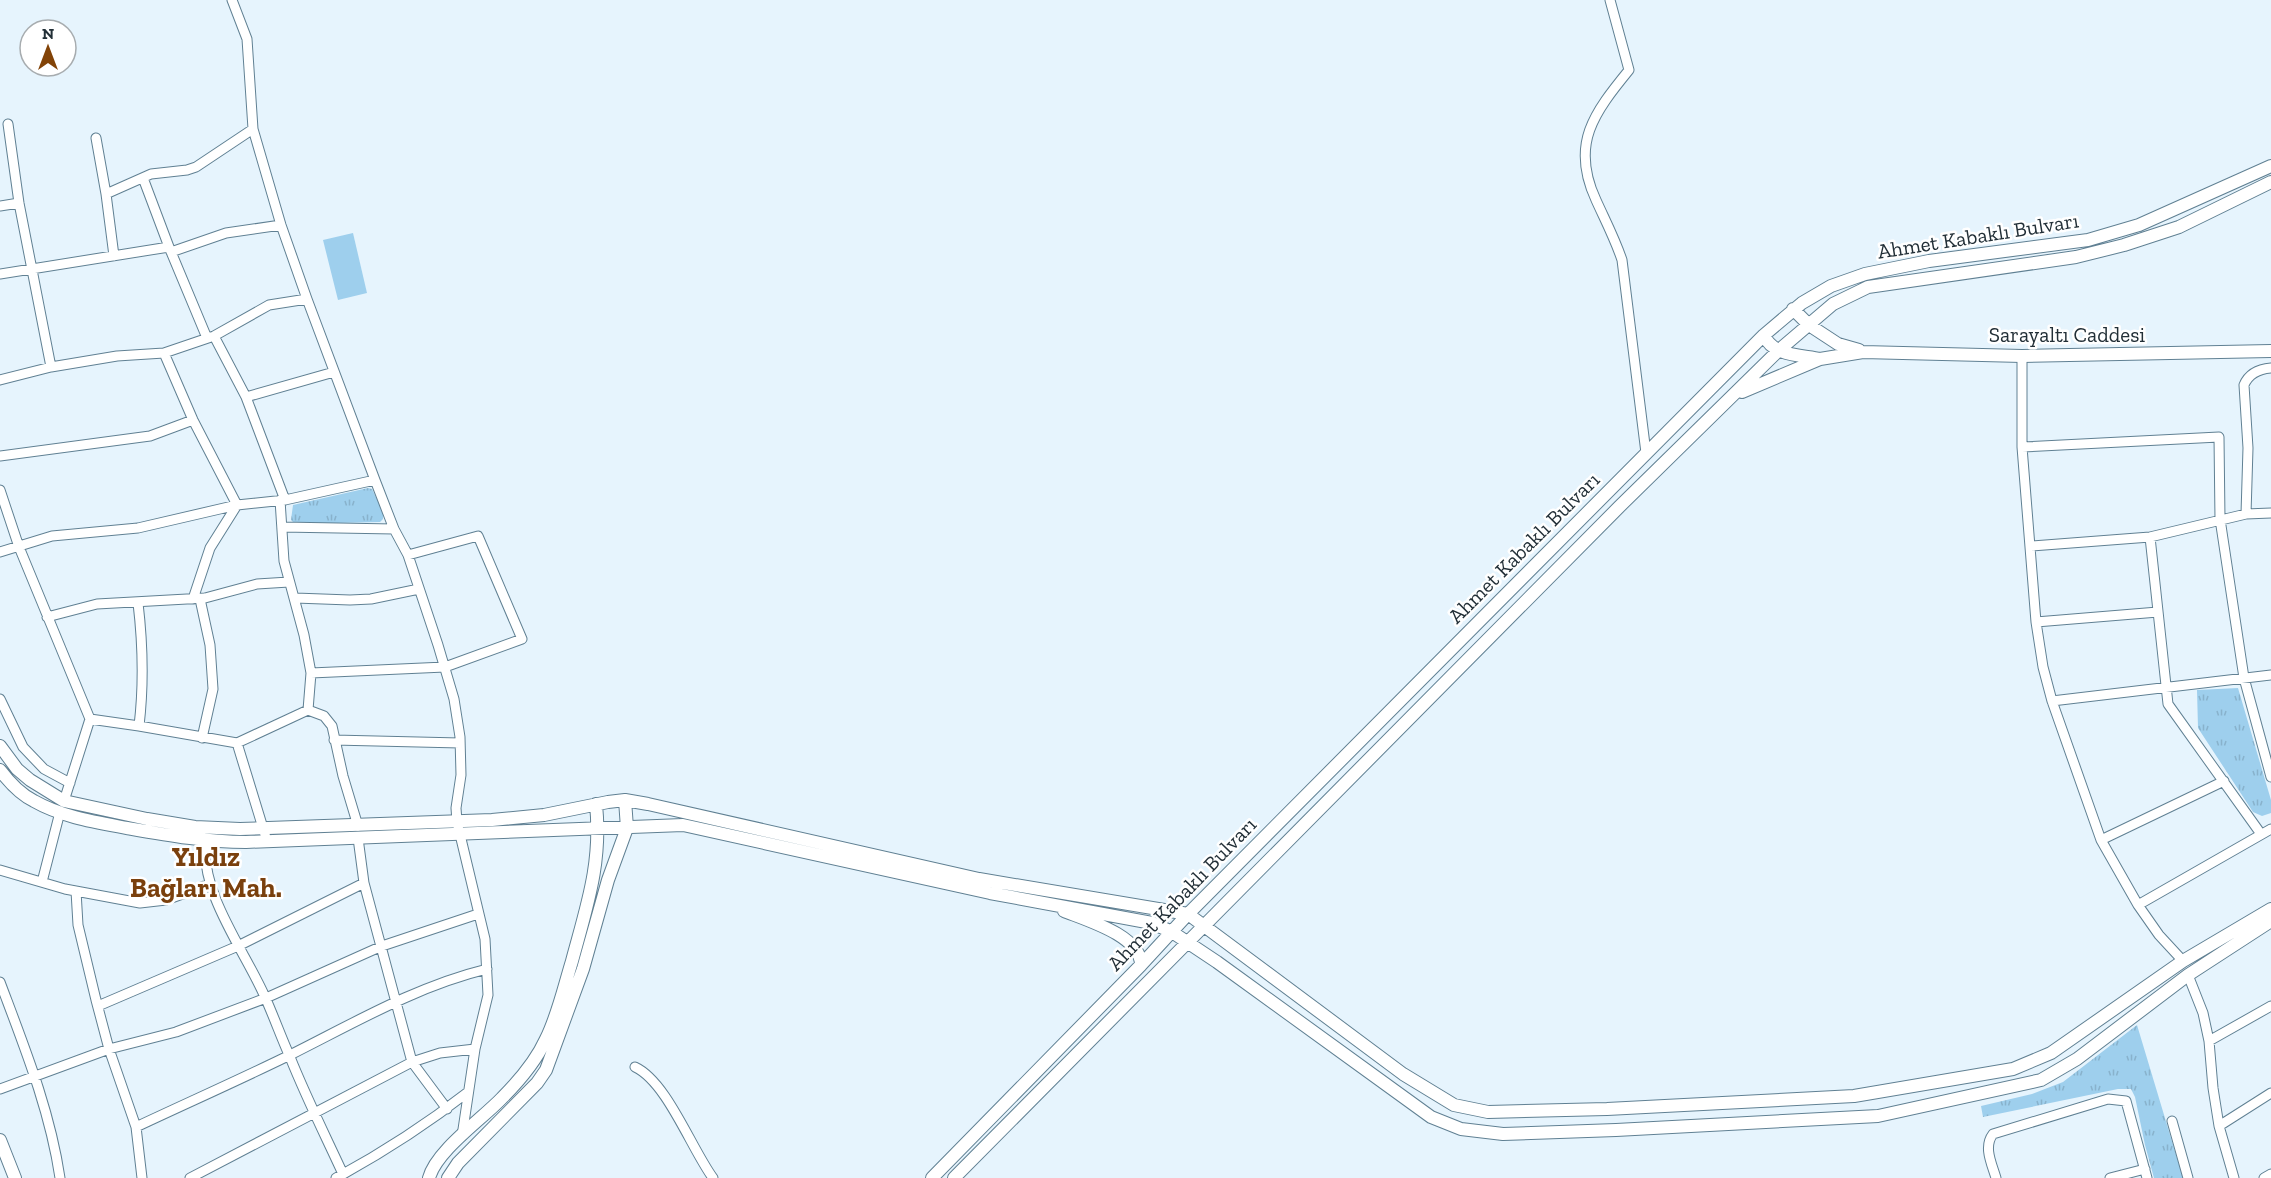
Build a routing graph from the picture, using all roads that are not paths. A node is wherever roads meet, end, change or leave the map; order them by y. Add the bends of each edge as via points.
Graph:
1 (232, 0) edge
2 (1610, 0) edge
3 (8, 124) dead end
4 (253, 129) junction
5 (96, 138) dead end
6 (2271, 166) edge
7 (143, 178) junction
8 (2271, 182) edge
9 (106, 194) junction
10 (19, 203) junction
11 (0, 206) edge
12 (280, 225) junction
13 (170, 249) junction
14 (114, 256) junction
15 (32, 270) junction
16 (0, 274) edge
17 (307, 298) junction
18 (1793, 309) junction
19 (1809, 325) junction
20 (1764, 335) junction
21 (211, 337) junction
22 (1778, 351) junction
23 (2271, 351) edge
24 (1863, 352) junction
25 (164, 353) junction
26 (2022, 356) junction
27 (1820, 359) junction
28 (51, 367) junction
29 (2271, 368) edge
30 (334, 372) junction
31 (0, 380) edge
32 (1735, 395) junction
33 (246, 397) junction
34 (193, 420) junction
35 (2022, 447) junction
36 (1646, 453) junction
37 (0, 456) edge
38 (375, 480) junction
39 (0, 490) edge
40 (282, 500) junction
41 (237, 505) junction
42 (2271, 513) edge
43 (2246, 514) junction
44 (2220, 519) junction
45 (282, 527) junction
46 (394, 529) junction
47 (2150, 537) junction
48 (19, 545) junction
49 (2031, 546) junction
50 (0, 552) edge
51 (408, 555) junction
52 (289, 582) junction
53 (419, 589) junction
54 (295, 598) junction
55 (197, 599) junction
56 (138, 603) junction
57 (2158, 612) junction
58 (48, 617) junction
59 (2036, 622) junction
60 (444, 667) junction
61 (311, 672) junction
62 (2271, 675) edge
63 (2244, 678) junction
64 (2166, 688) junction
65 (0, 699) edge
66 (2052, 701) junction
67 (308, 710) junction
68 (90, 719) junction
69 (139, 726) junction
70 (202, 738) junction
71 (334, 740) junction
72 (237, 743) junction
73 (460, 743) junction
74 (0, 746) edge
75 (0, 770) edge
76 (2271, 777) edge
77 (2224, 781) junction
78 (70, 783) junction
79 (625, 800) junction
80 (596, 804) junction
81 (62, 807) junction
82 (457, 822) junction
83 (265, 828) junction
84 (627, 828) junction
85 (2271, 829) edge
86 (598, 830) junction
87 (358, 832) junction
88 (2261, 834) junction
89 (458, 835) junction
90 (2101, 840) junction
91 (206, 841) junction
92 (267, 841) junction
93 (0, 870) edge
94 (42, 882) junction
95 (364, 883) junction
96 (210, 884) junction
97 (76, 891) junction
98 (1041, 902) junction
99 (2138, 905) junction
100 (2271, 909) edge
101 (478, 914) junction
102 (1188, 914) junction
103 (2271, 921) edge
104 (1203, 925) junction
105 (1172, 932) junction
106 (1185, 943) junction
107 (238, 946) junction
108 (382, 946) junction
109 (2184, 961) junction
110 (1141, 965) junction
111 (487, 969) junction
112 (2188, 975) junction
113 (0, 982) edge
114 (266, 998) junction
115 (395, 1001) junction
116 (98, 1006) junction
117 (2271, 1006) edge
118 (2209, 1041) junction
119 (109, 1049) junction
120 (475, 1049) junction
121 (289, 1056) junction
122 (412, 1062) junction
123 (635, 1067) dead end
124 (35, 1076) junction
125 (0, 1089) edge
126 (468, 1092) junction
127 (2271, 1093) edge
128 (447, 1109) junction
129 (314, 1113) junction
130 (2172, 1121) dead end
131 (2219, 1126) junction
132 (136, 1127) junction
133 (462, 1136) junction
134 (0, 1140) edge
135 (2146, 1174) edge
136 (2271, 1174) edge
137 (340, 1176) edge
138 (15, 1178) edge
139 (60, 1178) edge
140 (142, 1178) edge
141 (190, 1178) edge
142 (429, 1178) edge
143 (448, 1178) edge
144 (713, 1178) edge
145 (932, 1178) edge
146 (954, 1178) edge
147 (1996, 1178) edge
148 (2110, 1178) edge
149 (2188, 1178) edge
150 (2234, 1178) edge
151 (2264, 1178) edge

1 - 4 street via 247,39
2 - 36 street via 1629,70 1599,110 1584,149 1589,185 1622,260
3 - 10 street
4 - 7 street via 196,167
4 - 12 street
5 - 9 street
6 - 18 street, Ahmet Kabaklı Bulvarı via 2139,225 2088,240 1929,261 1865,274 1831,286
7 - 9 street
7 - 13 street
8 - 19 street, Ahmet Kabaklı Bulvarı via 2179,227 2124,245 2076,257 1868,287 1833,304
9 - 14 street
10 - 11 street
10 - 15 street
12 - 13 street via 226,233
12 - 17 street
13 - 14 street
13 - 21 street
14 - 15 street
15 - 16 street
15 - 28 street
17 - 21 street via 269,305
17 - 30 street
18 - 19 street
18 - 20 street, Ahmet Kabaklı Bulvarı
19 - 22 street, Ahmet Kabaklı Bulvarı
19 - 24 street via 1838,344
20 - 22 street
20 - 36 street, Ahmet Kabaklı Bulvarı
21 - 25 street
21 - 33 street
22 - 27 street
22 - 32 street, Ahmet Kabaklı Bulvarı
23 - 26 street, Sarayaltı Caddesi
24 - 26 street, Sarayaltı Caddesi
24 - 27 street
25 - 28 street
25 - 34 street
26 - 35 street
27 - 32 street
28 - 31 street
29 - 43 street via 2260,369 2244,385 2248,448
30 - 33 street
30 - 38 street
32 - 104 street, Ahmet Kabaklı Bulvarı
33 - 40 street
34 - 37 street via 150,436
34 - 41 street
35 - 44 street via 2219,438
35 - 49 street
36 - 102 street, Ahmet Kabaklı Bulvarı
38 - 40 street
38 - 46 street
39 - 48 street
40 - 41 street
40 - 45 street
41 - 48 street via 138,528 52,536
41 - 55 street via 210,548
42 - 43 street
43 - 44 street
44 - 47 street
44 - 63 street
45 - 46 street
45 - 52 street
46 - 51 street
47 - 49 street
47 - 57 street
48 - 50 street
48 - 58 street
49 - 59 street
51 - 53 street
51 - 60 street via 478,536 522,639
52 - 54 street
52 - 55 street via 257,584
53 - 54 street via 371,599
53 - 60 street
54 - 61 street
55 - 56 street
55 - 70 street via 210,645 213,689
56 - 58 street via 97,604
56 - 69 street via 143,641
57 - 59 street
57 - 64 street
58 - 68 street
59 - 66 street
60 - 61 street
60 - 73 street via 454,699
61 - 67 street
62 - 63 street
63 - 64 street
63 - 76 street
64 - 66 street
64 - 77 street via 2168,704
65 - 78 street via 22,747 44,769
66 - 90 street
67 - 71 street via 324,716 332,726
67 - 72 street
68 - 69 street
68 - 78 street
69 - 70 street
70 - 72 street
71 - 73 street
71 - 87 street
72 - 83 street
73 - 82 street
74 - 81 street via 17,769
75 - 81 street via 31,800
77 - 88 street
77 - 90 street
78 - 81 street
79 - 80 street
79 - 84 street
79 - 102 street via 979,879
80 - 82 street via 564,812
80 - 86 street
81 - 83 street via 216,829
81 - 91 street via 90,821
81 - 94 street
82 - 87 street
82 - 89 street
83 - 87 street
83 - 92 street
84 - 86 street
84 - 98 street via 683,825
84 - 143 street via 546,1070
85 - 88 street
86 - 89 street
86 - 133 street via 596,868 564,990 546,1040 503,1098
87 - 89 street
87 - 92 street
87 - 95 street
88 - 99 street
89 - 101 street
90 - 99 street
91 - 92 street
91 - 96 street via 204,859
93 - 94 street
94 - 97 street
95 - 107 street
95 - 108 street
96 - 97 street via 166,900 140,903
96 - 107 street
97 - 116 street via 78,925
98 - 105 street via 1152,923
98 - 110 street via 1125,939 1137,949
99 - 109 street
100 - 109 street
101 - 108 street
101 - 111 street
102 - 104 street
102 - 105 street, Ahmet Kabaklı Bulvarı
103 - 112 street
104 - 106 street, Ahmet Kabaklı Bulvarı
104 - 109 street via 1403,1074 1454,1105 1488,1112 1854,1096 2013,1069 2050,1053
105 - 106 street
105 - 110 street, Ahmet Kabaklı Bulvarı
106 - 112 street via 1431,1117 1461,1129 1503,1134 1878,1116 2040,1080 2077,1059
106 - 146 street, Ahmet Kabaklı Bulvarı
107 - 114 street
107 - 116 street
108 - 114 street
108 - 115 street
110 - 145 street, Ahmet Kabaklı Bulvarı
111 - 115 street
111 - 120 street via 488,995
112 - 118 street
113 - 124 street
114 - 119 street via 176,1032
114 - 121 street
115 - 121 street
115 - 122 street
116 - 119 street
117 - 118 street
118 - 131 street
119 - 124 street
119 - 132 street
120 - 122 street via 440,1053
120 - 126 street
121 - 129 street
121 - 132 street
122 - 128 street
122 - 129 street
123 - 144 street via 660,1089
124 - 125 street
124 - 139 street
126 - 128 street
126 - 133 street
127 - 131 street
128 - 137 street
129 - 137 street
129 - 141 street
130 - 149 street
131 - 150 street
132 - 140 street
133 - 142 street via 438,1158
134 - 138 street
135 - 147 street via 2126,1101 2108,1099 1993,1134 1989,1154
135 - 148 street
136 - 151 street

